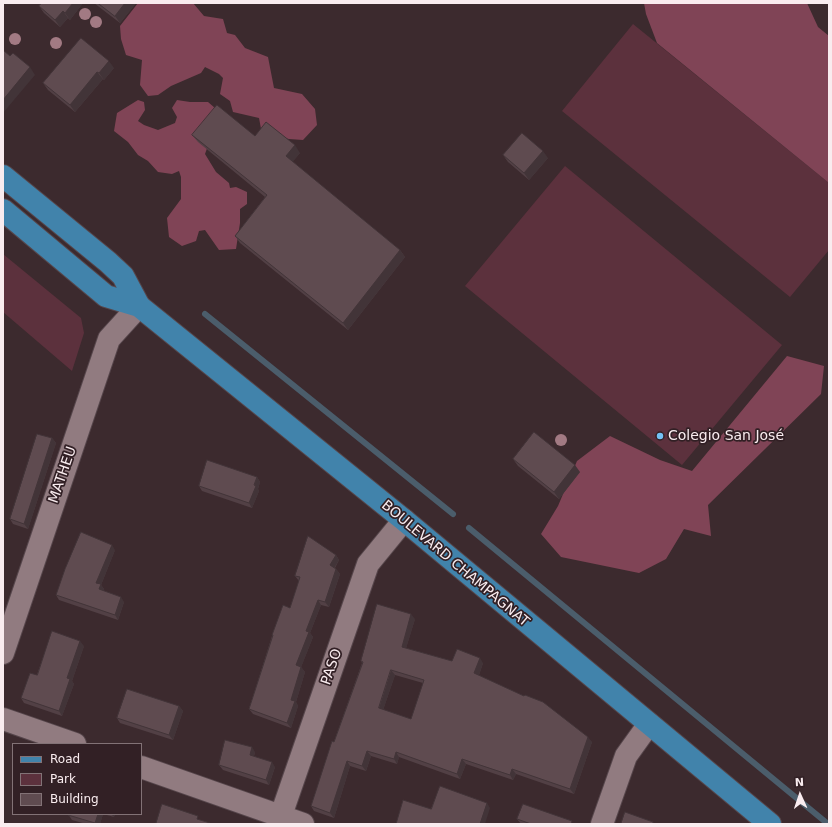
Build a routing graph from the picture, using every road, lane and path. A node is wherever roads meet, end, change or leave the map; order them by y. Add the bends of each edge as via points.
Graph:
1 (3, 176) edge
2 (3, 210) edge
3 (139, 306) junction
4 (404, 520) junction
5 (3, 653) edge
6 (3, 719) edge
7 (649, 724) junction
8 (72, 743) edge
9 (142, 767) edge
10 (280, 820) edge
11 (303, 824) edge
12 (602, 824) edge
13 (770, 824) edge

1 - 3 main road, BOULEVARD CHAMPAGNAT via 123,276
2 - 3 main road, BOULEVARD CHAMPAGNAT via 106,296
3 - 4 main road, BOULEVARD CHAMPAGNAT
3 - 5 street, MATHEU via 109,339
4 - 7 main road, BOULEVARD CHAMPAGNAT
4 - 10 street, PASO via 368,564
6 - 8 street
7 - 12 street via 626,756
7 - 13 main road, BOULEVARD CHAMPAGNAT
9 - 10 street
10 - 11 street

